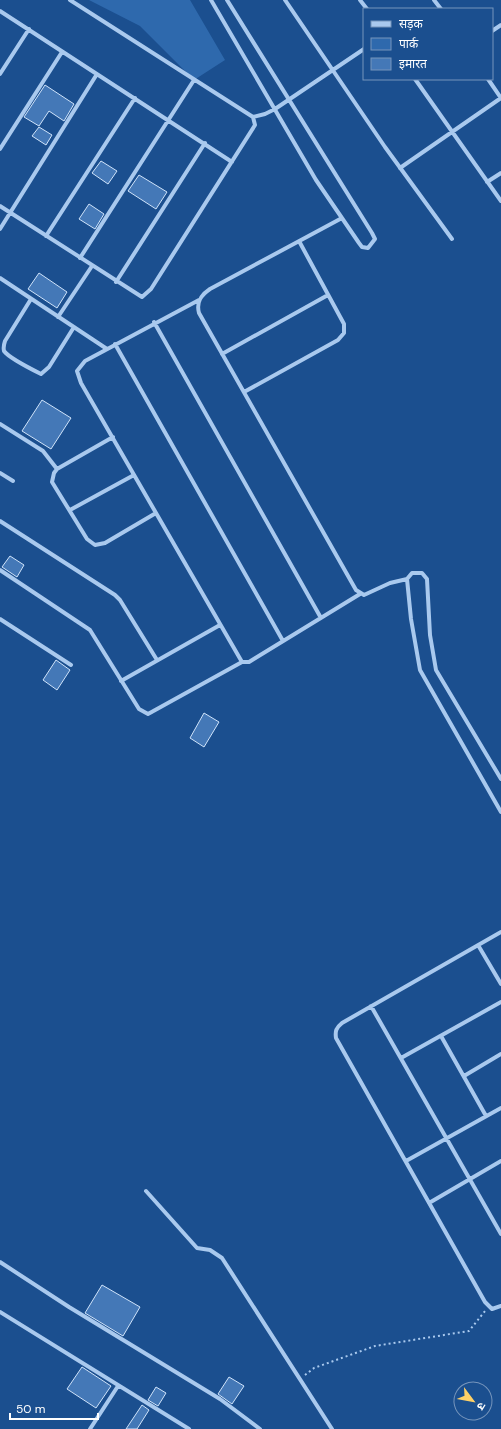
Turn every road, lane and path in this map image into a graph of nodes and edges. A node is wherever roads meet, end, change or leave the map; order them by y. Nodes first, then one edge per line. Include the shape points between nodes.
1 (70, 0) edge
2 (211, 0) edge
3 (227, 0) edge
4 (285, 0) edge
5 (360, 0) edge
6 (366, 8) edge
7 (0, 10) edge
8 (501, 24) edge
9 (29, 29) junction
10 (493, 30) edge
11 (363, 50) edge
12 (62, 52) junction
13 (333, 70) junction
14 (0, 74) edge
15 (97, 74) junction
16 (194, 80) junction
17 (416, 80) edge
18 (489, 80) edge
19 (135, 98) junction
20 (501, 98) edge
21 (289, 100) junction
22 (275, 109) junction
23 (253, 117) junction
24 (168, 120) junction
25 (452, 132) junction
26 (204, 143) junction
27 (0, 149) edge
28 (232, 162) junction
29 (400, 168) junction
30 (501, 173) edge
31 (487, 182) junction
32 (501, 201) edge
33 (0, 206) edge
34 (10, 213) junction
35 (342, 218) junction
36 (0, 229) edge
37 (46, 236) junction
38 (452, 239) dead end
39 (299, 241) junction
40 (80, 258) junction
41 (92, 266) junction
42 (0, 278) edge
43 (116, 282) junction
44 (328, 295) junction
45 (31, 299) junction
46 (199, 300) junction
47 (58, 317) junction
48 (154, 322) junction
49 (74, 327) junction
50 (115, 344) junction
51 (107, 349) junction
52 (222, 354) junction
53 (244, 392) junction
54 (0, 424) edge
55 (113, 437) junction
56 (57, 469) junction
57 (0, 473) edge
58 (134, 474) junction
59 (13, 481) dead end
60 (70, 510) junction
61 (156, 514) junction
62 (0, 521) edge
63 (0, 570) edge
64 (407, 579) junction
65 (360, 594) junction
66 (321, 618) junction
67 (0, 620) edge
68 (220, 625) junction
69 (283, 641) junction
70 (157, 660) junction
71 (242, 662) junction
72 (71, 665) dead end
73 (121, 681) junction
74 (501, 779) edge
75 (501, 812) edge
76 (501, 932) edge
77 (478, 945) junction
78 (501, 984) edge
79 (501, 1002) edge
80 (371, 1006) junction
81 (441, 1036) junction
82 (501, 1054) edge
83 (401, 1058) junction
84 (464, 1076) junction
85 (501, 1108) edge
86 (486, 1116) junction
87 (446, 1139) junction
88 (406, 1161) junction
89 (501, 1161) edge
90 (469, 1179) junction
91 (146, 1191) dead end
92 (429, 1203) junction
93 (501, 1234) edge
94 (0, 1262) edge
95 (501, 1306) edge
96 (489, 1307) junction
97 (0, 1312) edge
98 (299, 1379) junction
99 (118, 1386) junction
100 (90, 1429) edge
101 (189, 1429) edge
102 (260, 1429) edge
103 (332, 1429) edge

1 - 16 street
2 - 22 street
3 - 21 street
4 - 13 street
5 - 6 street
7 - 9 street
8 - 10 street
9 - 12 street
9 - 14 street
11 - 13 street
12 - 15 street
12 - 27 street
13 - 21 street
13 - 29 street
15 - 19 street
15 - 34 street
16 - 23 street
16 - 24 street
17 - 25 street
18 - 20 street
19 - 24 street
19 - 37 street
20 - 25 street
21 - 22 street
21 - 35 street via 372,233 375,239 372,244 368,248 362,247
22 - 23 street
22 - 35 street via 316,180
23 - 28 street via 255,125
24 - 26 street
24 - 40 street
25 - 29 street
25 - 31 street
26 - 28 street
26 - 43 street
28 - 43 street via 146,295 142,298
29 - 38 street
30 - 31 street
31 - 32 street
33 - 34 street
34 - 36 street
34 - 37 street
35 - 39 street
37 - 40 street
39 - 44 street
39 - 46 street via 210,289
40 - 41 street
41 - 43 street
41 - 47 street
42 - 45 street
44 - 52 street
44 - 53 street via 344,324 342,337
45 - 47 street
45 - 49 street via 4,341 5,351 10,355 41,374 49,367
46 - 48 street
46 - 52 street via 198,313
47 - 49 street
48 - 50 street
48 - 66 street
49 - 51 street
50 - 51 street
50 - 69 street
51 - 55 street via 85,361 77,371 80,383
52 - 53 street
53 - 65 street
54 - 56 street via 43,451
55 - 56 street
55 - 58 street
56 - 60 street via 52,482
57 - 59 street
58 - 60 street
58 - 61 street
60 - 61 street via 87,539 95,545 105,543
61 - 68 street
62 - 70 street via 115,595
63 - 73 street via 90,630
64 - 65 street via 390,583 364,595
64 - 74 street via 408,574 412,573 422,573 425,576 428,583 430,635 436,670
64 - 75 street via 420,670
65 - 66 street
66 - 69 street
67 - 72 street
68 - 70 street
68 - 71 street
69 - 71 street via 249,662
70 - 73 street
71 - 73 street via 148,714 139,709
76 - 77 street
77 - 78 street
77 - 80 street
79 - 81 street
80 - 83 street
80 - 88 street via 337,1027 336,1038
81 - 83 street
81 - 84 street
82 - 84 street
83 - 87 street
84 - 86 street
85 - 86 street
86 - 87 street
87 - 88 street
87 - 90 street
88 - 92 street
89 - 90 street
90 - 92 street
90 - 93 street
91 - 98 street via 197,1248 210,1250 222,1258
92 - 96 street
94 - 102 street via 220,1399
95 - 96 street via 492,1309
96 - 98 path via 469,1331 375,1346 314,1368
97 - 99 street
98 - 103 street
99 - 100 street
99 - 101 street

